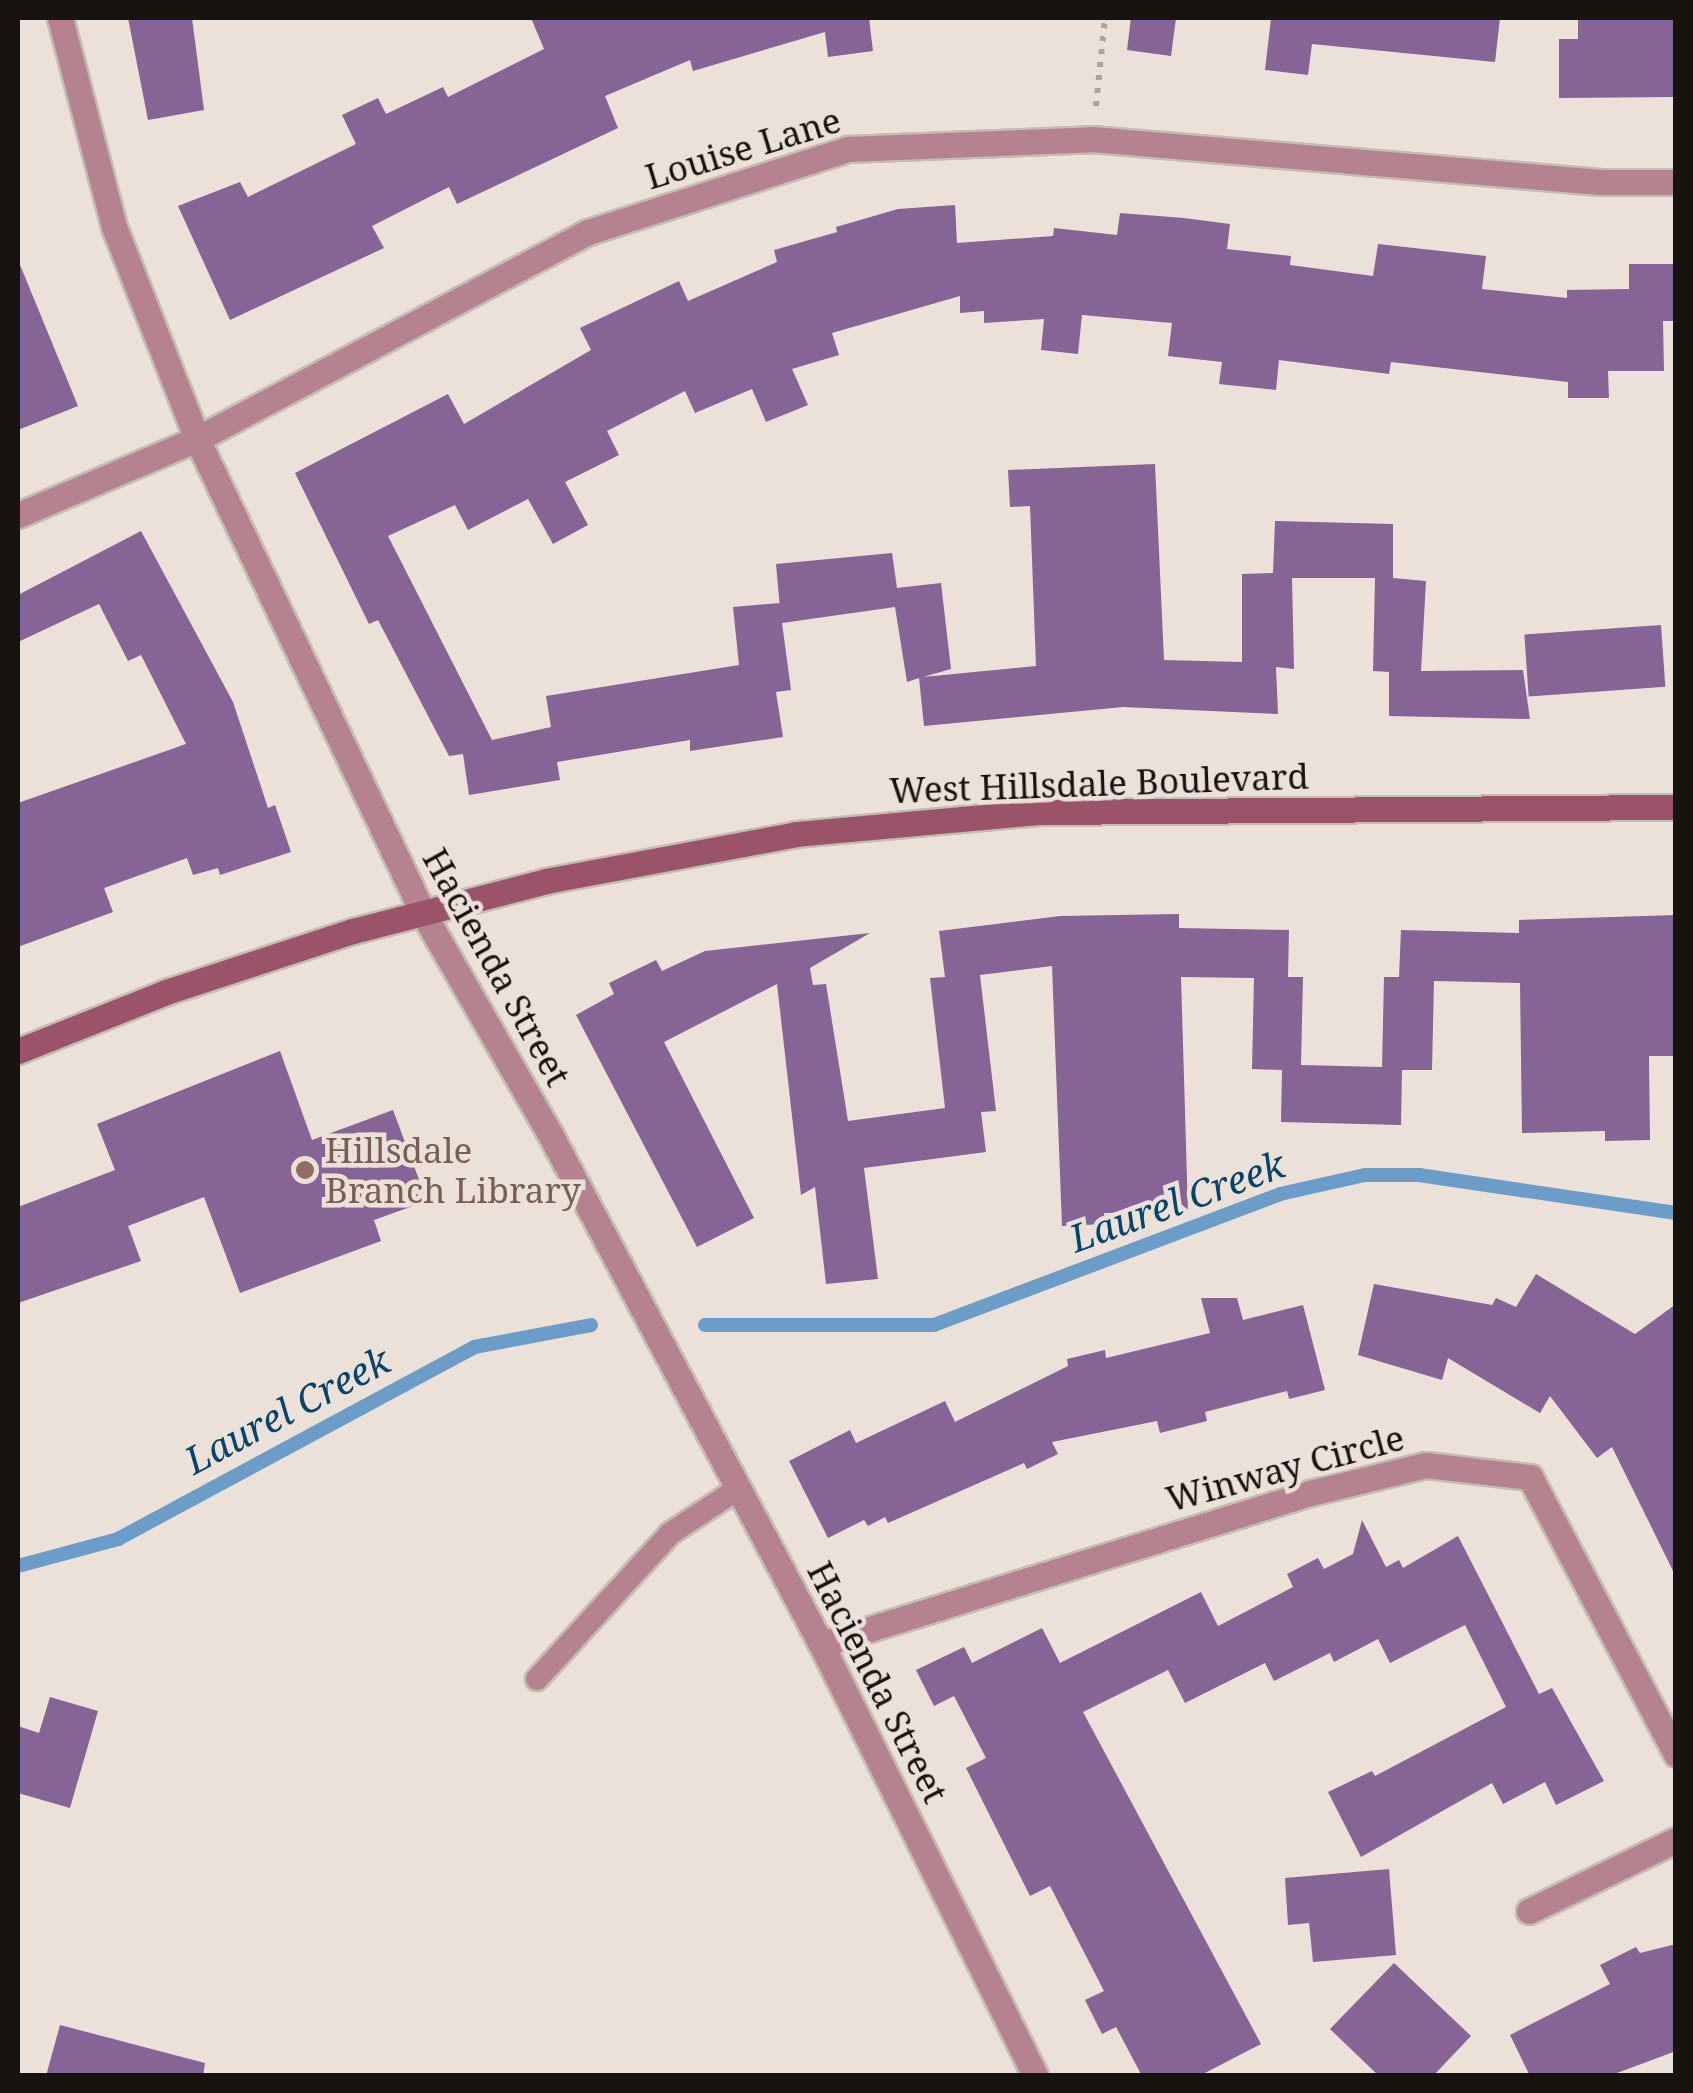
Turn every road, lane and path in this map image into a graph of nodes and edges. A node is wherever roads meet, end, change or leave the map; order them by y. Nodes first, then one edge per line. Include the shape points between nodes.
1 (60, 18) edge
2 (1105, 18) edge
3 (1092, 139) junction
4 (1676, 182) edge
5 (197, 439) junction
6 (18, 515) edge
7 (1676, 807) edge
8 (423, 914) junction
9 (18, 1051) edge
10 (738, 1488) junction
11 (821, 1644) junction
12 (537, 1680) dead end
13 (1676, 1754) edge
14 (1676, 1840) edge
15 (1529, 1911) dead end
16 (1035, 2076) edge

1 - 5 street, Hacienda Street via 114,227
2 - 3 path
3 - 4 street, Louise Lane via 1600,182
3 - 5 street, Louise Lane via 848,149 588,232
5 - 6 street, Louise Lane
5 - 8 street, Hacienda Street
7 - 8 main road, West Hillsdale Boulevard via 1086,811 930,819 796,834 622,866
8 - 9 main road, West Hillsdale Boulevard via 248,963
8 - 10 street, Hacienda Street via 550,1134
10 - 11 street, Hacienda Street
10 - 12 lane via 671,1533
11 - 13 street, Winway Circle via 1310,1493 1426,1465 1530,1477
11 - 16 street, Hacienda Street
14 - 15 street

